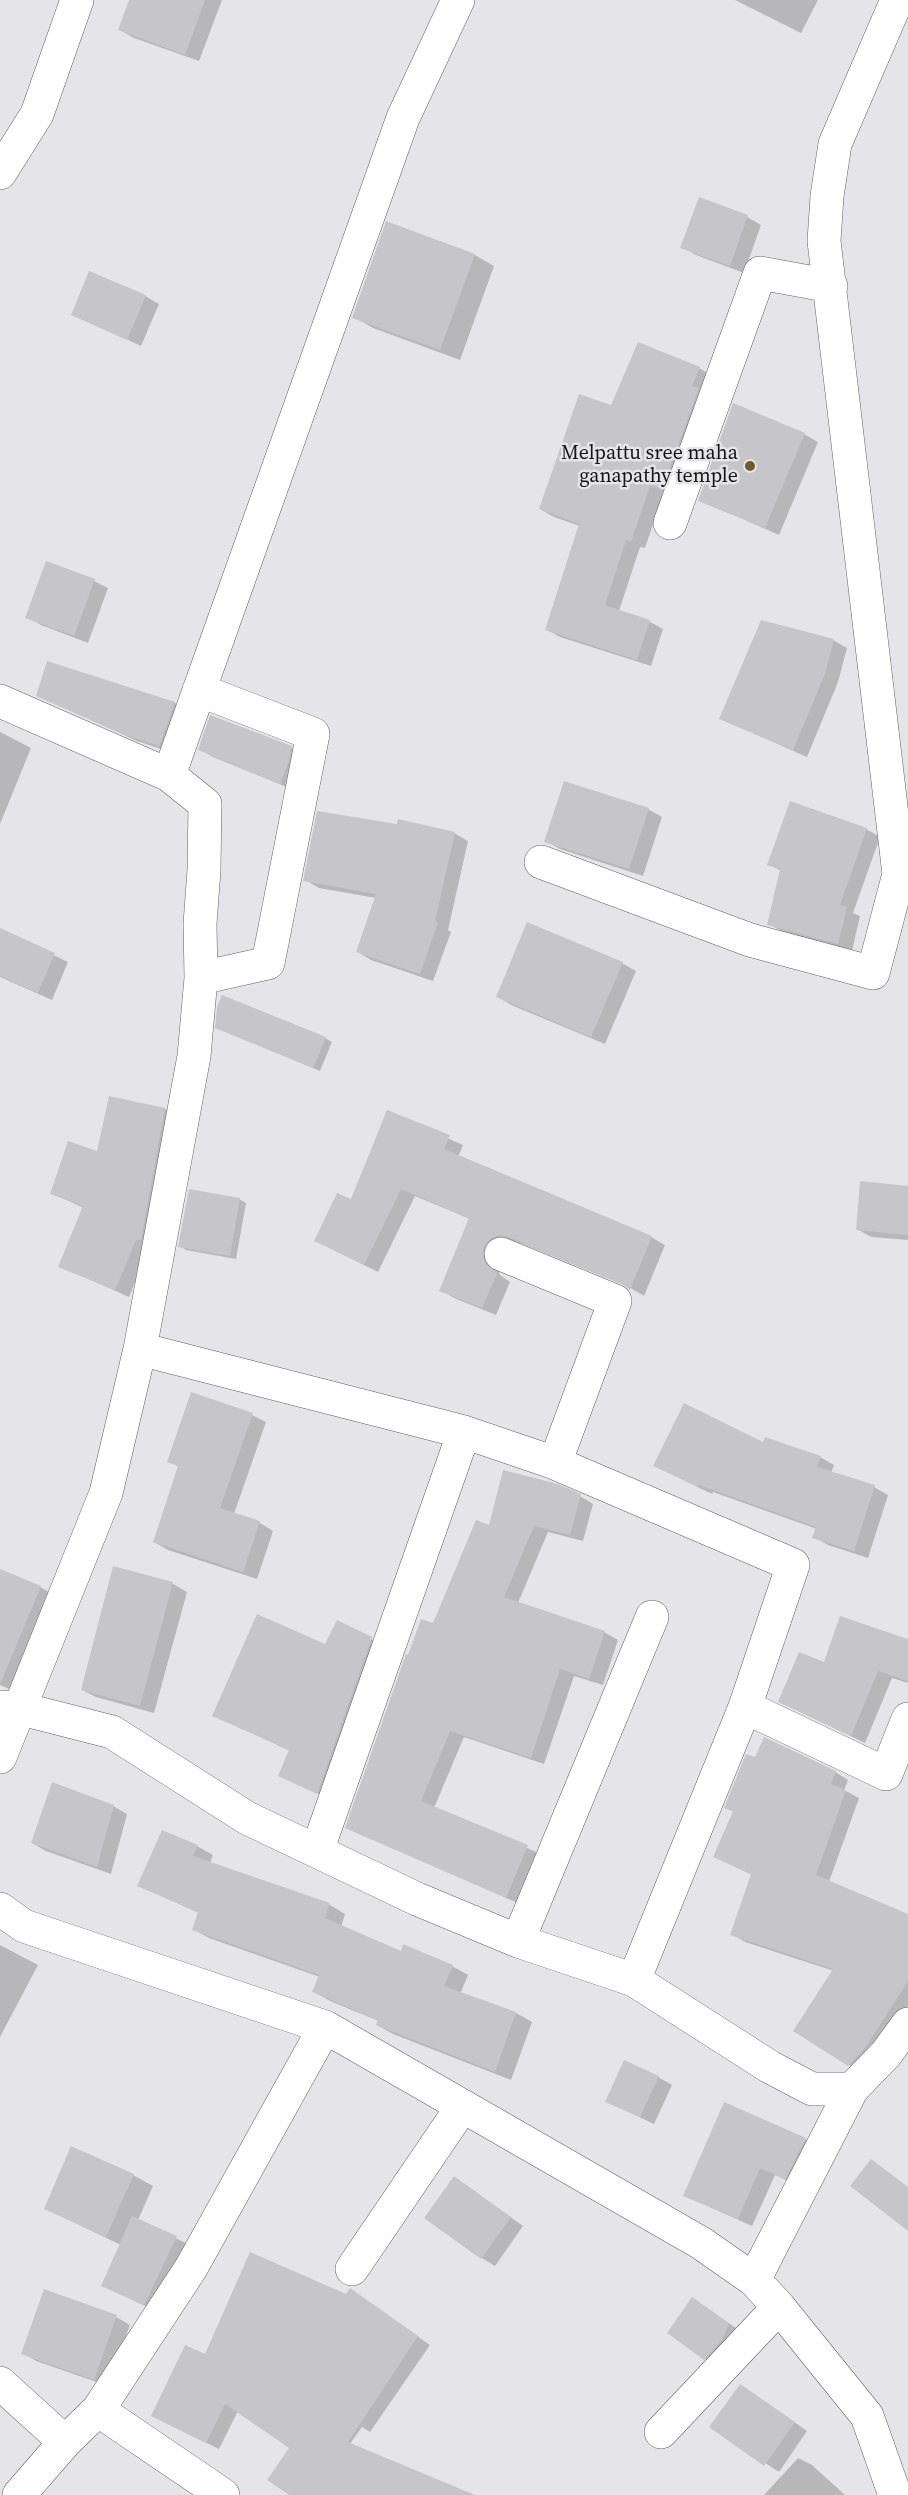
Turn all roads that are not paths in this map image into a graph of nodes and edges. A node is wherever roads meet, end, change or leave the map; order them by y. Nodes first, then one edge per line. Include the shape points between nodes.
1 (77, 0) edge
2 (458, 0) edge
3 (897, 0) edge
4 (0, 173) edge
5 (831, 286) junction
6 (670, 523) dead end
7 (199, 690) junction
8 (0, 701) edge
9 (169, 775) junction
10 (541, 862) dead end
11 (903, 876) edge
12 (201, 978) junction
13 (501, 1254) dead end
14 (140, 1349) junction
15 (464, 1432) junction
16 (555, 1463) junction
17 (652, 1617) dead end
18 (9, 1707) edge
19 (745, 1707) junction
20 (908, 1719) edge
21 (0, 1756) edge
22 (316, 1851) junction
23 (0, 1909) edge
24 (518, 1941) junction
25 (634, 1980) junction
26 (908, 2024) edge
27 (325, 2027) junction
28 (852, 2089) junction
29 (462, 2107) junction
30 (352, 2269) dead end
31 (754, 2280) junction
32 (779, 2307) junction
33 (0, 2383) edge
34 (98, 2410) junction
35 (661, 2433) dead end
36 (65, 2442) junction
37 (19, 2495) edge
38 (223, 2495) edge
39 (895, 2495) edge

1 - 4 street via 37,114
2 - 7 street via 403,118
3 - 5 street via 835,144 824,241
5 - 6 street via 760,273
5 - 11 street
7 - 9 street
7 - 12 street via 313,734 268,963
8 - 9 street
9 - 12 street via 205,804
10 - 11 street via 750,940 873,973
12 - 14 street via 194,1056
13 - 16 street via 615,1301
14 - 15 street
14 - 18 street via 106,1492
15 - 16 street
15 - 22 street
16 - 19 street via 793,1566
17 - 24 street
18 - 21 street
18 - 22 street via 112,1732 247,1818
19 - 20 street via 886,1774
19 - 25 street
22 - 24 street
23 - 27 street via 24,1926
24 - 25 street
25 - 28 street via 770,2067 812,2089
26 - 28 street
27 - 29 street
27 - 34 street via 191,2268
28 - 31 street
29 - 30 street
29 - 31 street via 701,2243
31 - 32 street
32 - 35 street
32 - 39 street via 867,2416
33 - 36 street
34 - 36 street
34 - 38 street
36 - 37 street

